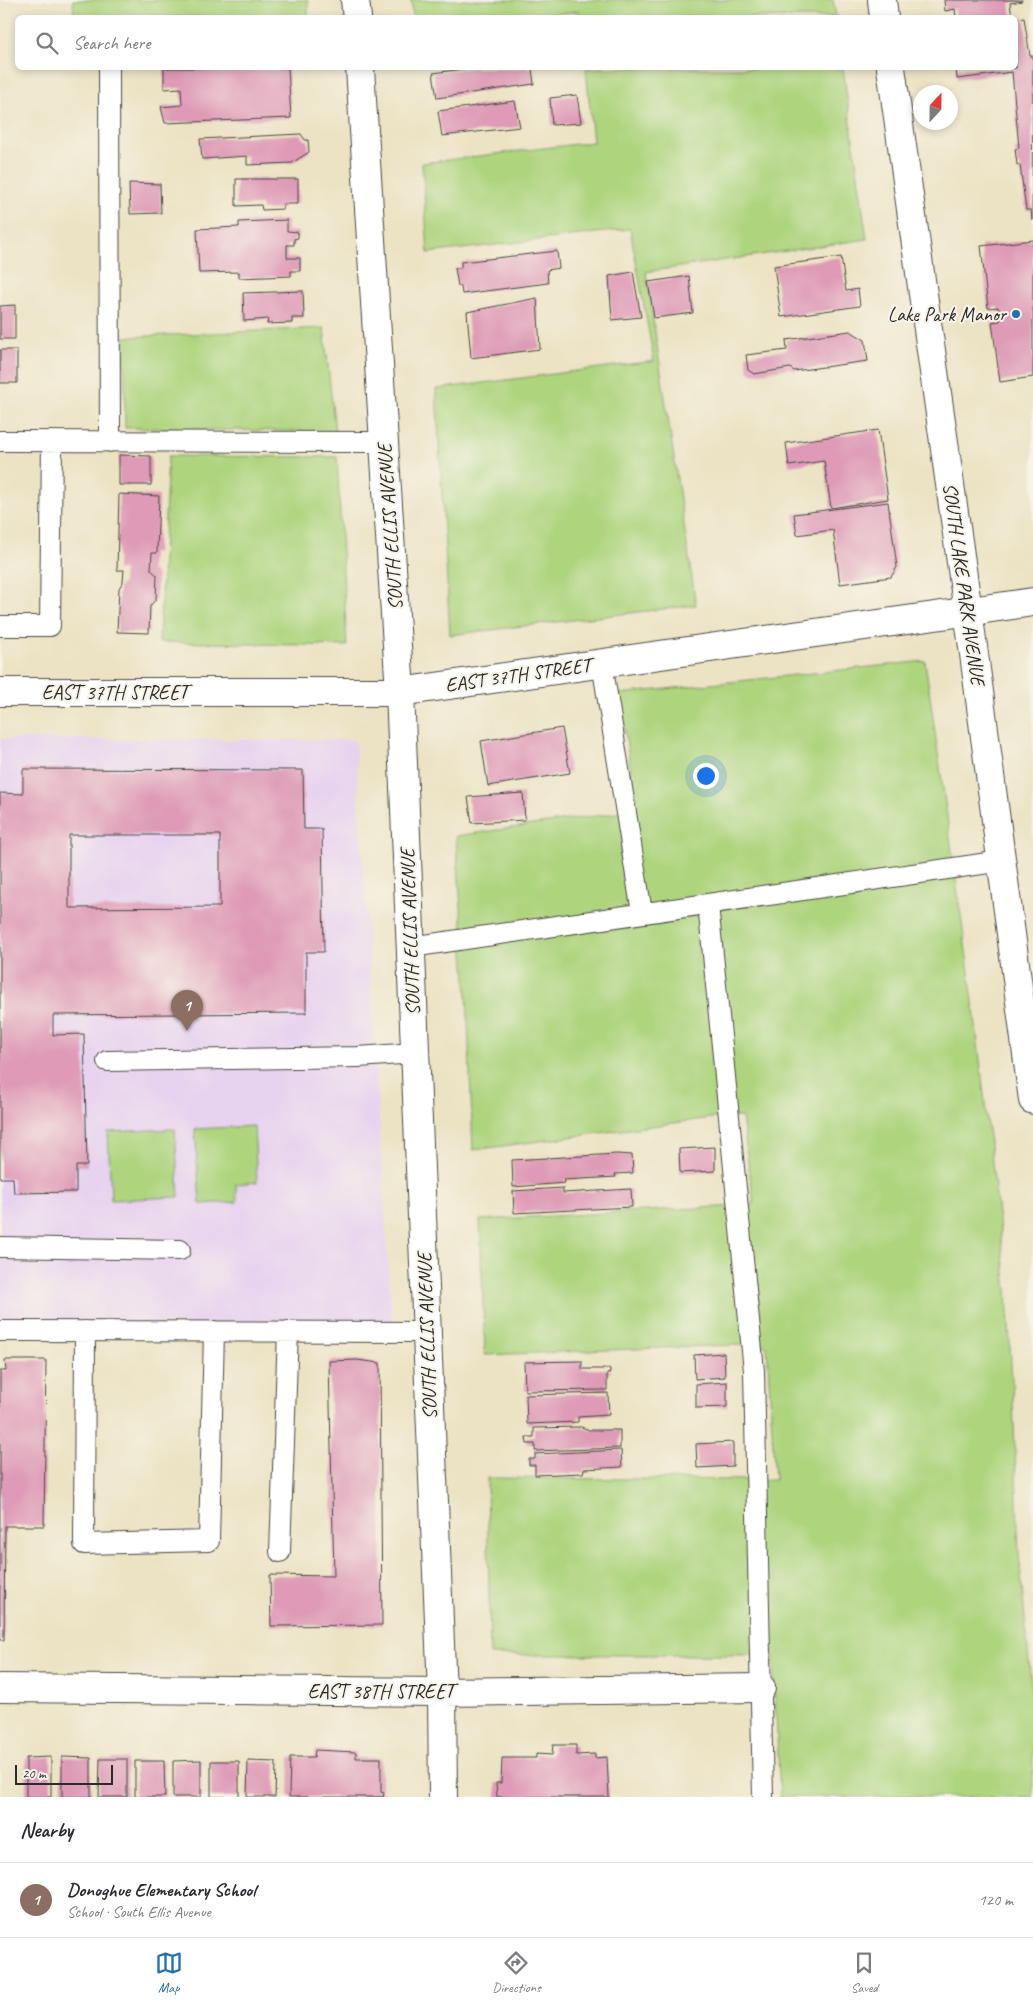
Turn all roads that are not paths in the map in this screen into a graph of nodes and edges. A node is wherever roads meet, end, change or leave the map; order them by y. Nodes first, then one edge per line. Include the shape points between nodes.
1 (356, 0) edge
2 (882, 0) edge
3 (357, 15) edge
4 (884, 15) edge
5 (109, 70) edge
6 (360, 70) edge
7 (891, 70) edge
8 (0, 441) edge
9 (52, 441) junction
10 (110, 442) junction
11 (385, 442) junction
12 (1033, 602) edge
13 (968, 610) junction
14 (0, 626) edge
15 (602, 663) junction
16 (0, 692) edge
17 (400, 692) junction
18 (1002, 861) junction
19 (708, 904) junction
20 (642, 913) junction
21 (411, 946) junction
22 (415, 1053) junction
23 (108, 1061) dead end
24 (1033, 1100) edge
25 (0, 1247) edge
26 (180, 1250) dead end
27 (0, 1331) edge
28 (85, 1331) junction
29 (214, 1331) junction
30 (288, 1331) junction
31 (427, 1332) junction
32 (280, 1552) dead end
33 (0, 1688) edge
34 (761, 1688) junction
35 (442, 1692) junction
36 (443, 1797) edge
37 (764, 1797) edge

1 - 3 street
2 - 4 street
5 - 10 lane
6 - 11 street, SOUTH ELLIS AVENUE
7 - 13 street, SOUTH LAKE PARK AVENUE
8 - 9 lane
9 - 10 lane
9 - 14 lane via 50,626
10 - 11 lane
11 - 17 street, SOUTH ELLIS AVENUE
12 - 13 street, EAST 37TH STREET
13 - 15 street, EAST 37TH STREET
13 - 18 street, SOUTH LAKE PARK AVENUE
15 - 17 street, EAST 37TH STREET
15 - 20 lane
16 - 17 street, EAST 37TH STREET
17 - 21 street, SOUTH ELLIS AVENUE
18 - 19 lane
18 - 24 street, SOUTH LAKE PARK AVENUE
19 - 20 lane
19 - 34 lane via 754,1370
20 - 21 lane
21 - 22 street, SOUTH ELLIS AVENUE
22 - 23 lane
22 - 31 street, SOUTH ELLIS AVENUE
25 - 26 lane
27 - 28 lane
28 - 29 lane
28 - 29 lane via 84,1544 209,1541
29 - 30 lane
30 - 31 lane
30 - 32 lane
31 - 35 street, SOUTH ELLIS AVENUE
33 - 35 street, EAST 38TH STREET
34 - 35 street, EAST 38TH STREET
34 - 37 lane
35 - 36 street, SOUTH ELLIS AVENUE

